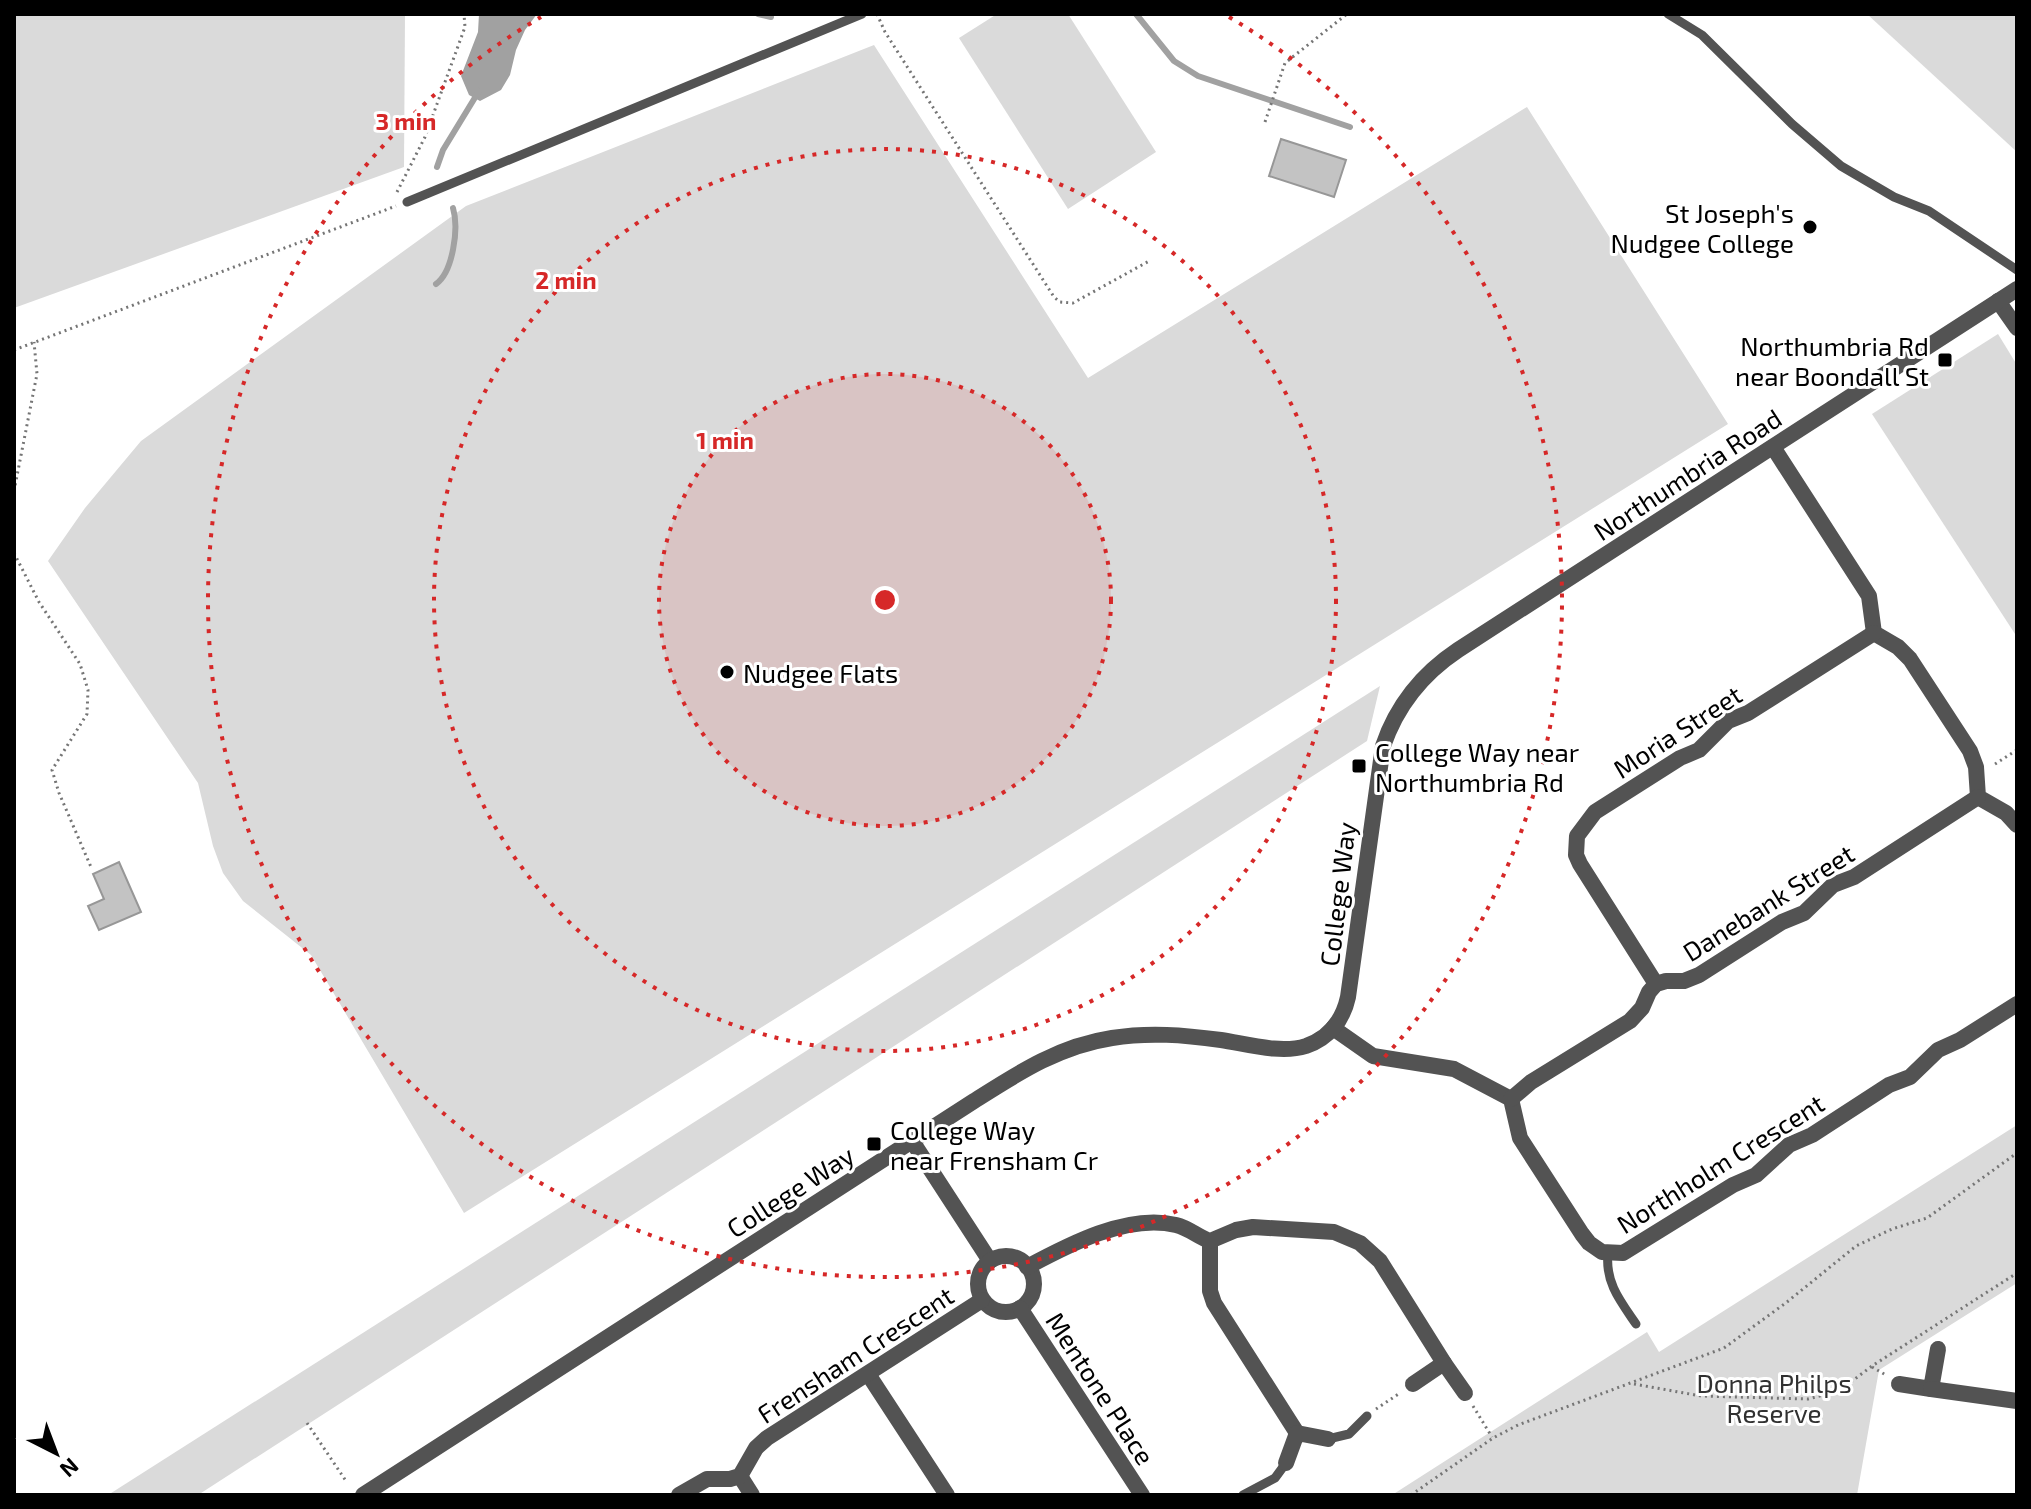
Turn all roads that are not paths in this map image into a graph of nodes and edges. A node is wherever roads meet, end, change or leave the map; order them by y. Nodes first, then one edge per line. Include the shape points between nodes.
1 (862, 14) edge
2 (1668, 14) edge
3 (407, 202) road end
4 (2017, 270) edge
5 (2017, 289) edge
6 (1998, 301) junction
7 (2017, 328) edge
8 (1773, 447) junction
9 (1874, 633) junction
10 (1396, 714) joint
11 (1978, 797) junction
12 (2017, 825) edge
13 (1656, 984) junction
14 (2017, 1004) edge
15 (1333, 1028) junction
16 (1511, 1099) junction
17 (912, 1141) junction
18 (1210, 1241) junction
19 (1608, 1254) junction
20 (990, 1261) junction
21 (1027, 1267) junction
22 (982, 1300) junction
23 (1020, 1308) junction
24 (1636, 1324) dead end
25 (1938, 1349) dead end
26 (1444, 1363) junction
27 (868, 1374) junction
28 (1413, 1384) road end
29 (1899, 1384) dead end
30 (1931, 1389) junction
31 (1465, 1393) road end
32 (2017, 1401) edge
33 (1367, 1416) road end
34 (1297, 1433) junction
35 (1328, 1439) joint
36 (1286, 1463) joint
37 (740, 1476) junction
38 (363, 1495) edge
39 (679, 1495) edge
40 (752, 1495) edge
41 (947, 1495) edge
42 (1142, 1495) edge
43 (1243, 1495) edge

1 - 3 lane
2 - 4 lane via 1702,35 1841,166 1947,222
5 - 6 street, Northumbria Road
6 - 7 street
6 - 8 street, Northumbria Road
8 - 9 street via 1869,596
8 - 10 street, Northumbria Road via 1440,662
9 - 11 street via 1910,659 1970,751
9 - 13 street, Moria Street via 1728,721 1699,750 1595,812 1582,827 1576,845 1580,864
10 - 15 street, College Way via 1379,762 1348,997
11 - 12 street
11 - 13 street, Danebank Street via 1854,877 1833,885 1804,913 1699,975
13 - 16 street via 1630,1021
14 - 19 street, Northholm Crescent via 1938,1050 1910,1077 1789,1145 1756,1175 1639,1245
15 - 16 street via 1373,1056 1454,1069
15 - 17 street, College Way via 1306,1046 1286,1049 1161,1034 1089,1042 1021,1071
16 - 19 street, Northholm Crescent via 1520,1138 1582,1234
17 - 20 street
17 - 38 street, College Way
18 - 21 street via 1176,1224 1131,1225 1093,1234
18 - 26 street via 1253,1227 1334,1232 1360,1243 1380,1261
18 - 34 street via 1214,1303
19 - 24 lane via 1611,1285
20 - 21 street via 1006,1256
20 - 22 street via 979,1275
21 - 23 street via 1034,1284
22 - 23 street via 1004,1312
22 - 27 street, Frensham Crescent
23 - 42 street, Mentone Place
25 - 30 street
26 - 28 street
26 - 31 street
27 - 37 street, Frensham Crescent via 761,1442
27 - 41 street
29 - 30 street
30 - 32 street
33 - 35 lane via 1349,1434
34 - 35 street
34 - 36 street
36 - 43 lane via 1275,1478
37 - 39 street via 707,1479
37 - 40 street

